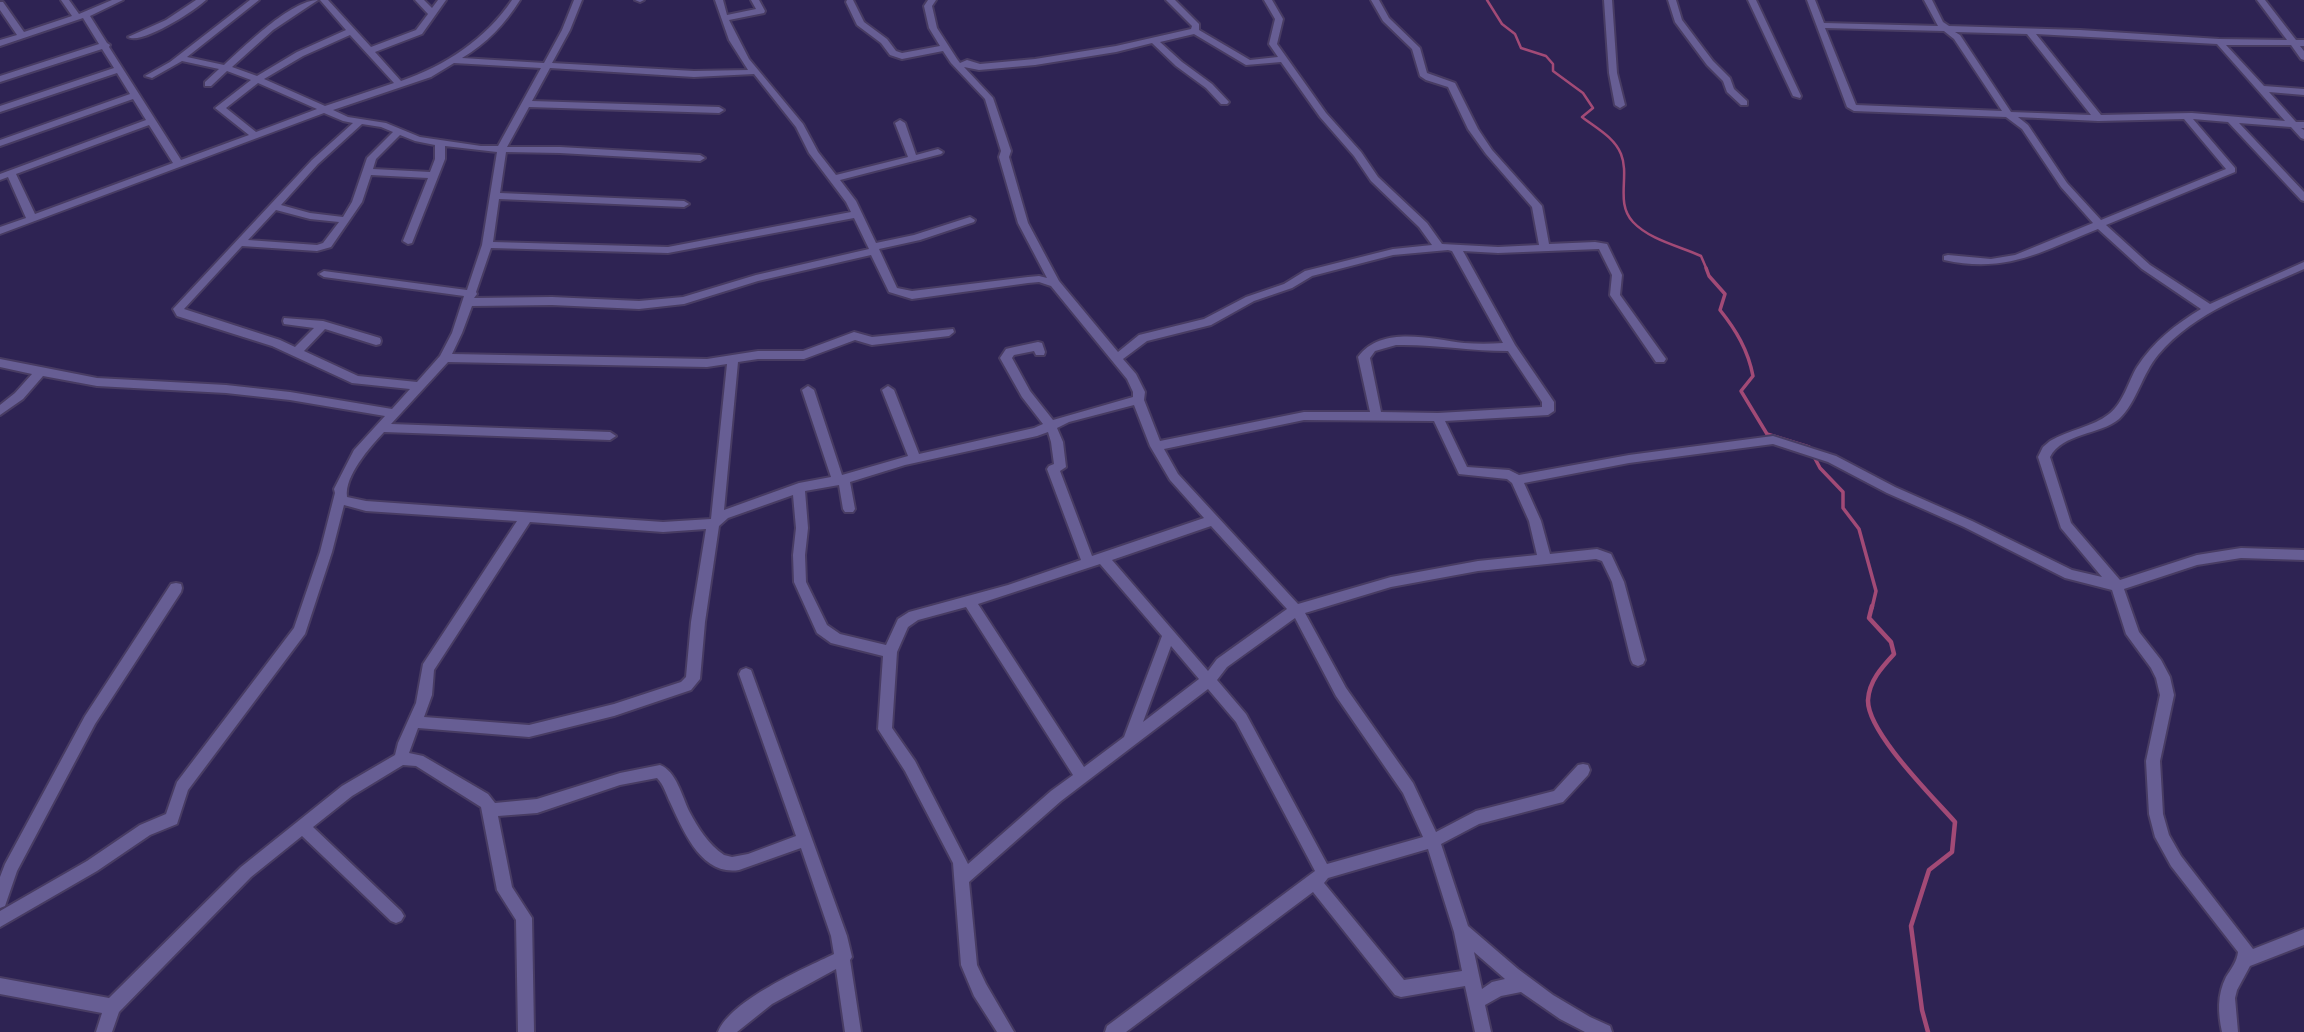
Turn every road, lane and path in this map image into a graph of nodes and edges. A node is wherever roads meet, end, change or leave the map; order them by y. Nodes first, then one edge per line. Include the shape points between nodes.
1 (10, 0) edge
2 (65, 0) edge
3 (119, 0) edge
4 (202, 0) edge
5 (255, 0) edge
6 (314, 0) edge
7 (324, 0) edge
8 (419, 0) edge
9 (442, 0) edge
10 (516, 0) edge
11 (578, 0) edge
12 (719, 0) edge
13 (755, 0) edge
14 (932, 0) edge
15 (1170, 0) edge
16 (1268, 0) edge
17 (1375, 0) edge
18 (1608, 0) edge
19 (1672, 0) edge
20 (1752, 0) edge
21 (1811, 0) edge
22 (1928, 0) edge
23 (2261, 0) edge
24 (850, 2) dead end
25 (0, 4) edge
26 (432, 13) junction
27 (81, 16) junction
28 (724, 18) junction
29 (1821, 25) junction
30 (1946, 29) junction
31 (352, 31) junction
32 (1195, 31) junction
33 (2030, 32) junction
34 (22, 36) junction
35 (132, 37) dead end
36 (1154, 41) junction
37 (2292, 41) junction
38 (2219, 42) junction
39 (0, 43) edge
40 (2304, 43) edge
41 (106, 45) junction
42 (946, 48) junction
43 (371, 50) junction
44 (2304, 57) edge
45 (181, 58) junction
46 (1282, 59) junction
47 (453, 60) junction
48 (959, 66) junction
49 (227, 67) junction
50 (546, 67) junction
51 (119, 69) junction
52 (753, 72) junction
53 (149, 76) dead end
54 (0, 79) edge
55 (258, 79) junction
56 (208, 84) dead end
57 (399, 84) junction
58 (2262, 89) junction
59 (2304, 92) edge
60 (135, 95) junction
61 (1797, 96) dead end
62 (1224, 102) dead end
63 (1744, 103) dead end
64 (526, 104) junction
65 (1620, 105) dead end
66 (0, 109) edge
67 (323, 110) junction
68 (719, 110) dead end
69 (2008, 115) junction
70 (2186, 116) junction
71 (2098, 118) junction
72 (2231, 119) junction
73 (152, 121) junction
74 (360, 121) junction
75 (900, 124) dead end
76 (2293, 124) junction
77 (2304, 125) edge
78 (398, 132) junction
79 (256, 136) junction
80 (2304, 136) edge
81 (0, 143) edge
82 (440, 143) junction
83 (502, 148) junction
84 (938, 152) dead end
85 (700, 158) dead end
86 (913, 158) junction
87 (179, 165) junction
88 (368, 172) junction
89 (11, 173) junction
90 (432, 175) junction
91 (0, 177) edge
92 (834, 179) junction
93 (494, 196) junction
94 (2304, 198) edge
95 (684, 204) dead end
96 (275, 206) junction
97 (857, 214) junction
98 (32, 219) junction
99 (345, 220) junction
100 (970, 220) dead end
101 (2100, 225) junction
102 (0, 231) edge
103 (408, 241) dead end
104 (242, 243) junction
105 (486, 245) junction
106 (1544, 247) junction
107 (1456, 248) junction
108 (874, 249) junction
109 (1440, 249) junction
110 (1948, 258) dead end
111 (2304, 265) edge
112 (324, 274) dead end
113 (1053, 277) junction
114 (471, 298) junction
115 (2209, 309) junction
116 (288, 321) dead end
117 (323, 325) junction
118 (949, 332) dead end
119 (376, 341) dead end
120 (1511, 347) junction
121 (296, 352) junction
122 (1040, 352) dead end
123 (444, 358) junction
124 (1116, 359) junction
125 (1660, 359) dead end
126 (733, 360) junction
127 (0, 363) edge
128 (40, 372) junction
129 (420, 386) junction
130 (808, 390) dead end
131 (888, 390) dead end
132 (1138, 400) junction
133 (0, 411) edge
134 (394, 413) junction
135 (1376, 416) junction
136 (1438, 417) junction
137 (1051, 426) junction
138 (379, 428) junction
139 (610, 436) dead end
140 (1156, 446) junction
141 (915, 459) junction
142 (841, 480) junction
143 (1517, 480) junction
144 (799, 488) junction
145 (340, 495) junction
146 (849, 509) dead end
147 (526, 518) junction
148 (1213, 520) junction
149 (715, 523) junction
150 (2304, 555) edge
151 (1102, 557) junction
152 (1545, 560) junction
153 (1088, 562) junction
154 (2117, 586) junction
155 (176, 588) dead end
156 (969, 601) junction
157 (1296, 610) junction
158 (1169, 634) junction
159 (890, 652) junction
160 (1638, 660) dead end
161 (747, 674) dead end
162 (1209, 680) junction
163 (416, 722) junction
164 (1130, 738) junction
165 (401, 759) junction
166 (1583, 770) dead end
167 (1082, 776) junction
168 (490, 810) junction
169 (302, 827) junction
170 (804, 840) junction
171 (1433, 841) junction
172 (1318, 877) junction
173 (962, 879) junction
174 (0, 901) edge
175 (396, 916) dead end
176 (0, 919) edge
177 (1462, 932) junction
178 (2304, 937) edge
179 (844, 957) junction
180 (2246, 960) junction
181 (1473, 977) junction
182 (1523, 984) junction
183 (0, 986) edge
184 (1478, 1001) junction
185 (112, 1007) junction
186 (104, 1032) edge
187 (526, 1032) edge
188 (726, 1032) edge
189 (853, 1032) edge
190 (1006, 1032) edge
191 (1113, 1032) edge
192 (1483, 1032) edge
193 (1604, 1032) edge
194 (2230, 1032) edge

1 - 25 street
2 - 27 street
3 - 27 street
4 - 35 street via 169,22
5 - 45 street
6 - 49 street via 270,28
7 - 31 street
8 - 26 street
9 - 26 street
10 - 47 street via 489,34
11 - 50 street
12 - 28 street
13 - 28 street via 761,11
14 - 42 street via 930,20
15 - 32 street via 1190,18
16 - 46 street via 1279,19 1273,44
17 - 106 street via 1386,19 1416,48 1423,74 1452,85 1489,152 1537,205
18 - 65 street
19 - 63 street via 1678,20
20 - 61 street
21 - 29 street
22 - 30 street
23 - 37 street
24 - 42 street via 860,23 893,53 902,56
25 - 34 street
26 - 43 street via 419,32
27 - 34 street
27 - 41 street
28 - 52 street
29 - 30 street
29 - 69 street via 1854,108
30 - 33 street
30 - 69 street via 1957,37
31 - 43 street
31 - 55 street via 307,49
32 - 36 street
32 - 46 street via 1249,63
33 - 38 street
33 - 71 street
34 - 39 street
36 - 48 street via 1035,62
36 - 62 street
37 - 38 street
37 - 40 street
37 - 44 street
38 - 58 street
41 - 51 street
41 - 54 street
42 - 48 street
43 - 57 street
45 - 49 street
45 - 53 street
46 - 109 street via 1374,179 1418,220
47 - 50 street
47 - 57 street via 428,75
48 - 113 street via 989,98 1023,223
49 - 55 street
49 - 56 street
50 - 52 street
50 - 64 street
51 - 60 street
51 - 66 street
52 - 92 street via 800,125
55 - 67 street
55 - 79 street via 220,108
57 - 67 street
58 - 59 street
58 - 76 street
60 - 73 street
60 - 81 street
64 - 68 street
64 - 83 street
67 - 74 street
67 - 79 street
69 - 71 street
69 - 101 street via 2025,127 2064,185
70 - 71 street
70 - 72 street
70 - 101 street via 2232,170
72 - 76 street
72 - 94 street
73 - 87 street
73 - 89 street
74 - 78 street
74 - 96 street
75 - 86 street
76 - 77 street
76 - 80 street
78 - 82 street
78 - 88 street via 376,151
79 - 87 street
82 - 83 street
82 - 90 street via 440,159
83 - 85 street
83 - 93 street
84 - 86 street
86 - 92 street
87 - 98 street
88 - 90 street
88 - 99 street
89 - 91 street
89 - 98 street
90 - 103 street
92 - 97 street
93 - 95 street
93 - 105 street
96 - 99 street
96 - 104 street
97 - 105 street via 668,250
97 - 108 street
98 - 102 street
99 - 104 street via 322,247
100 - 108 street
101 - 110 street via 2008,260
101 - 115 street via 2146,267
104 - 121 street via 178,309
105 - 114 street
106 - 107 street
106 - 125 street via 1603,246 1617,275 1615,295
107 - 109 street
107 - 120 street
108 - 113 street via 889,286 897,293 912,295
108 - 114 street via 684,300 639,305
109 - 124 street via 1393,252 1310,273 1207,322 1143,338
111 - 115 street
112 - 114 street
113 - 124 street
114 - 123 street
115 - 154 street via 2160,345 2123,408 2108,421 2045,451 2065,525
116 - 117 street
117 - 119 street
117 - 121 street
118 - 126 street via 872,341 854,336 804,355
120 - 135 street via 1469,348 1431,342 1373,346 1364,357
120 - 136 street via 1550,410
121 - 129 street via 356,380
122 - 137 street via 1038,346 1010,352 1006,358
123 - 126 street
123 - 129 street
124 - 132 street via 1132,377
126 - 149 street
127 - 128 street
128 - 133 street
128 - 134 street via 97,382 290,396
129 - 134 street
130 - 142 street
131 - 141 street
132 - 137 street
132 - 140 street
134 - 138 street
135 - 136 street
135 - 140 street via 1304,416
136 - 143 street via 1463,471 1509,475
137 - 141 street
137 - 153 street via 1060,467 1053,468
138 - 139 street
138 - 145 street via 358,453
140 - 148 street via 1183,489
141 - 142 street
142 - 144 street
142 - 146 street
143 - 152 street
143 - 154 street via 1773,440 1820,455 2069,574
144 - 149 street via 736,510
144 - 159 street via 800,582 822,629 836,639
145 - 147 street via 342,500 366,506
145 - 176 street via 300,630 182,787 172,819 145,830
147 - 149 street via 663,527
147 - 163 street via 428,668
148 - 151 street
148 - 157 street
149 - 163 street via 693,679 686,686 529,732
150 - 154 street via 2241,553 2197,560
151 - 153 street
151 - 158 street
152 - 157 street via 1478,566 1391,582
152 - 160 street via 1597,554 1607,558 1618,582
153 - 156 street
154 - 180 street via 2127,622 2156,664 2167,695 2153,761 2162,837 2237,936 2246,950
155 - 174 street via 90,720 10,869
156 - 159 street via 903,623
156 - 167 street
157 - 162 street via 1222,663
157 - 171 street via 1341,692 1408,788
158 - 162 street
158 - 164 street
159 - 173 street via 886,729 952,844
161 - 170 street
162 - 164 street
162 - 172 street via 1241,718
163 - 165 street
164 - 167 street
165 - 168 street via 418,760 483,799
165 - 169 street via 347,790
166 - 171 street via 1558,797 1476,818
167 - 173 street
168 - 170 street via 537,806 660,771 700,845 717,861 732,864
168 - 187 street via 505,890 524,918
169 - 175 street
169 - 185 street via 246,872
170 - 179 street
171 - 172 street
171 - 177 street
172 - 181 street via 1401,989
172 - 191 street
173 - 190 street via 969,965
177 - 181 street
177 - 182 street
178 - 180 street
179 - 188 street via 765,998
179 - 189 street
180 - 194 street via 2229,988 2226,1014
181 - 184 street
182 - 184 street via 1497,988
182 - 193 street
183 - 185 street
184 - 192 street
185 - 186 street

